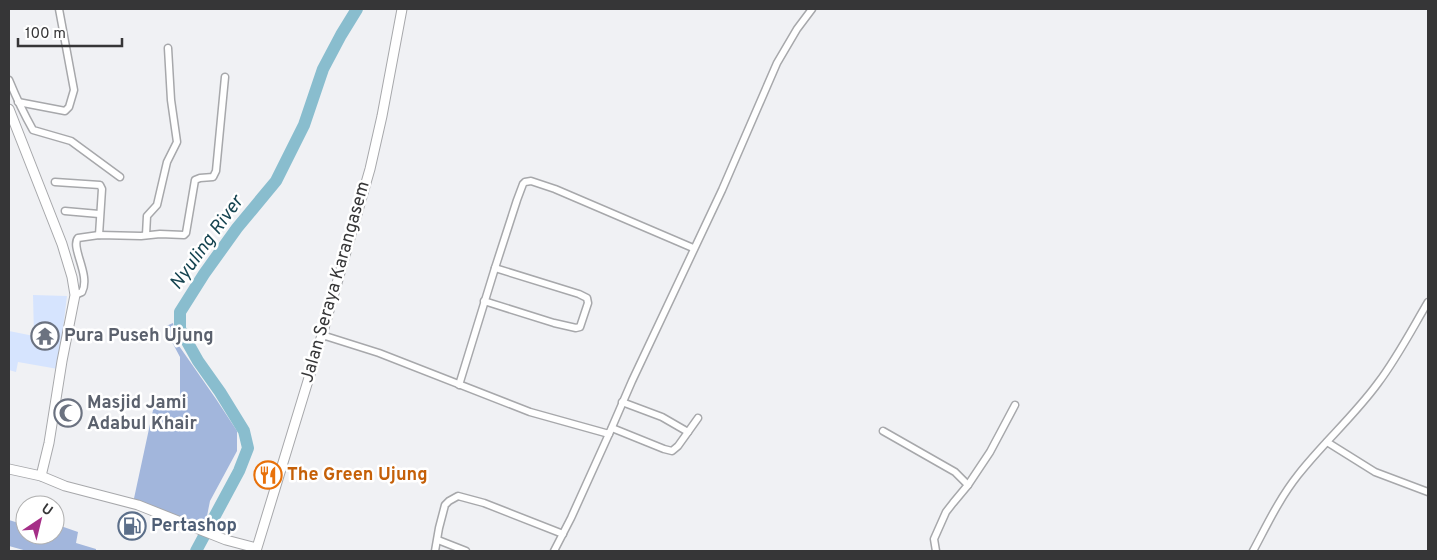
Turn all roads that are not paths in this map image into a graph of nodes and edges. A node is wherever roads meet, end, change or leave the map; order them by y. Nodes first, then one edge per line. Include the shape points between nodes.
1 (59, 9) edge
2 (402, 9) edge
3 (812, 9) edge
4 (168, 48) dead end
5 (225, 77) dead end
6 (9, 80) edge
7 (18, 102) junction
8 (9, 108) edge
9 (120, 176) dead end
10 (55, 182) dead end
11 (65, 211) dead end
12 (99, 214) junction
13 (99, 235) junction
14 (146, 235) junction
15 (693, 248) junction
16 (494, 268) junction
17 (75, 295) junction
18 (484, 301) junction
19 (1428, 302) edge
20 (322, 335) junction
21 (459, 385) junction
22 (622, 402) junction
23 (1015, 405) dead end
24 (698, 418) dead end
25 (611, 431) junction
26 (688, 432) junction
27 (883, 432) dead end
28 (1327, 442) junction
29 (9, 469) edge
30 (41, 476) junction
31 (968, 484) junction
32 (1428, 492) edge
33 (563, 534) junction
34 (438, 540) junction
35 (256, 550) edge
36 (435, 551) edge
37 (466, 551) edge
38 (554, 551) edge
39 (937, 551) edge
40 (1253, 551) edge

1 - 7 street via 74,90 69,107 65,111
2 - 20 street, Jalan Seraya Karangasem via 370,168
3 - 15 street via 778,63
4 - 14 street via 177,142 167,162 157,206 147,216
5 - 14 street via 215,176 194,180 185,234
6 - 7 street
7 - 9 street via 33,130 71,141
8 - 17 street via 62,244
10 - 12 street via 100,185
11 - 12 street
12 - 13 street
13 - 14 street
13 - 17 street via 76,240 84,290
15 - 16 street via 593,204 529,181 521,187
15 - 22 street
16 - 18 street
16 - 18 street via 579,294 588,298 588,303 580,327 576,328
17 - 30 street via 50,443
18 - 21 street
19 - 28 street via 1386,373
20 - 21 street
20 - 35 street, Jalan Seraya Karangasem
21 - 25 street via 530,412
22 - 25 street
22 - 26 street via 662,417
23 - 31 street via 990,452
24 - 26 street
25 - 26 street via 672,451
25 - 33 street
27 - 31 street via 956,472
28 - 32 street via 1375,472
28 - 40 street via 1286,492
29 - 30 street
30 - 35 street via 65,486 138,505
31 - 39 street via 938,527 934,539
33 - 34 street via 458,496 445,505
33 - 38 street
34 - 36 street
34 - 37 street

